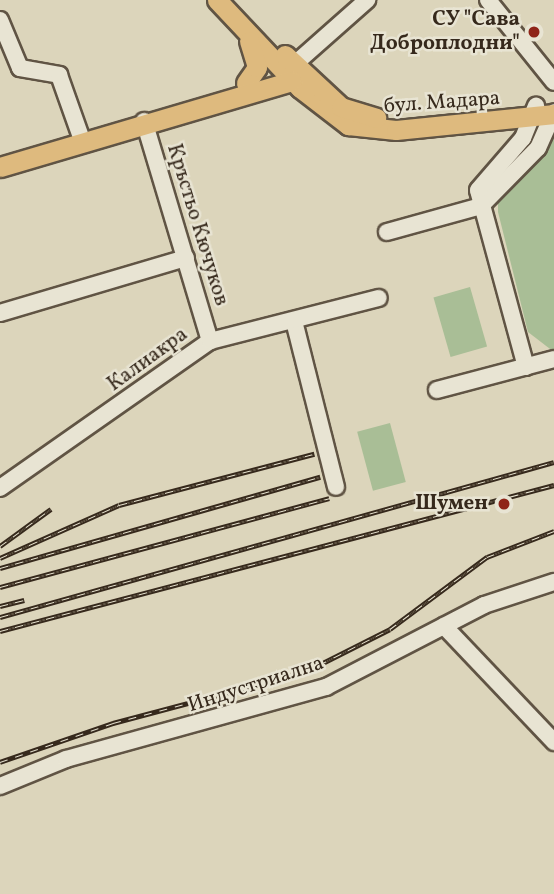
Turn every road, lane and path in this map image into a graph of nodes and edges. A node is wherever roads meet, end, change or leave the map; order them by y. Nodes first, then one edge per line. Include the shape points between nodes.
1 (216, 0) edge
2 (225, 0) edge
3 (368, 0) edge
4 (488, 0) edge
5 (0, 20) edge
6 (244, 31) junction
7 (295, 73) junction
8 (554, 82) edge
9 (246, 83) junction
10 (547, 110) edge
11 (144, 121) junction
12 (82, 140) junction
13 (0, 167) edge
14 (481, 206) junction
15 (387, 232) dead end
16 (186, 258) junction
17 (379, 298) dead end
18 (0, 313) edge
19 (294, 321) junction
20 (210, 341) junction
21 (554, 359) edge
22 (526, 367) junction
23 (438, 390) dead end
24 (336, 487) dead end
25 (0, 488) edge
26 (554, 582) edge
27 (444, 626) junction
28 (554, 742) edge
29 (0, 786) edge

1 - 6 main road
2 - 7 main road
3 - 7 street
4 - 8 street
5 - 12 street via 20,68 59,75
6 - 7 main road
6 - 9 main road via 257,58
7 - 9 main road
7 - 10 main road, бул. Мадара via 333,118 361,129
7 - 11 main road
9 - 11 main road
10 - 14 street via 480,183
11 - 12 main road
11 - 16 street, Кръстьо Кючуков
12 - 13 main road
14 - 15 street
14 - 22 street
16 - 18 street
16 - 20 street, Кръстьо Кючуков
17 - 19 street, Калиакра
19 - 20 street, Калиакра
19 - 24 street
20 - 25 street, Калиакра
21 - 22 street
22 - 23 street
26 - 27 street, Индустриална via 484,605
27 - 28 street
27 - 29 street, Индустриална via 295,698 66,759

